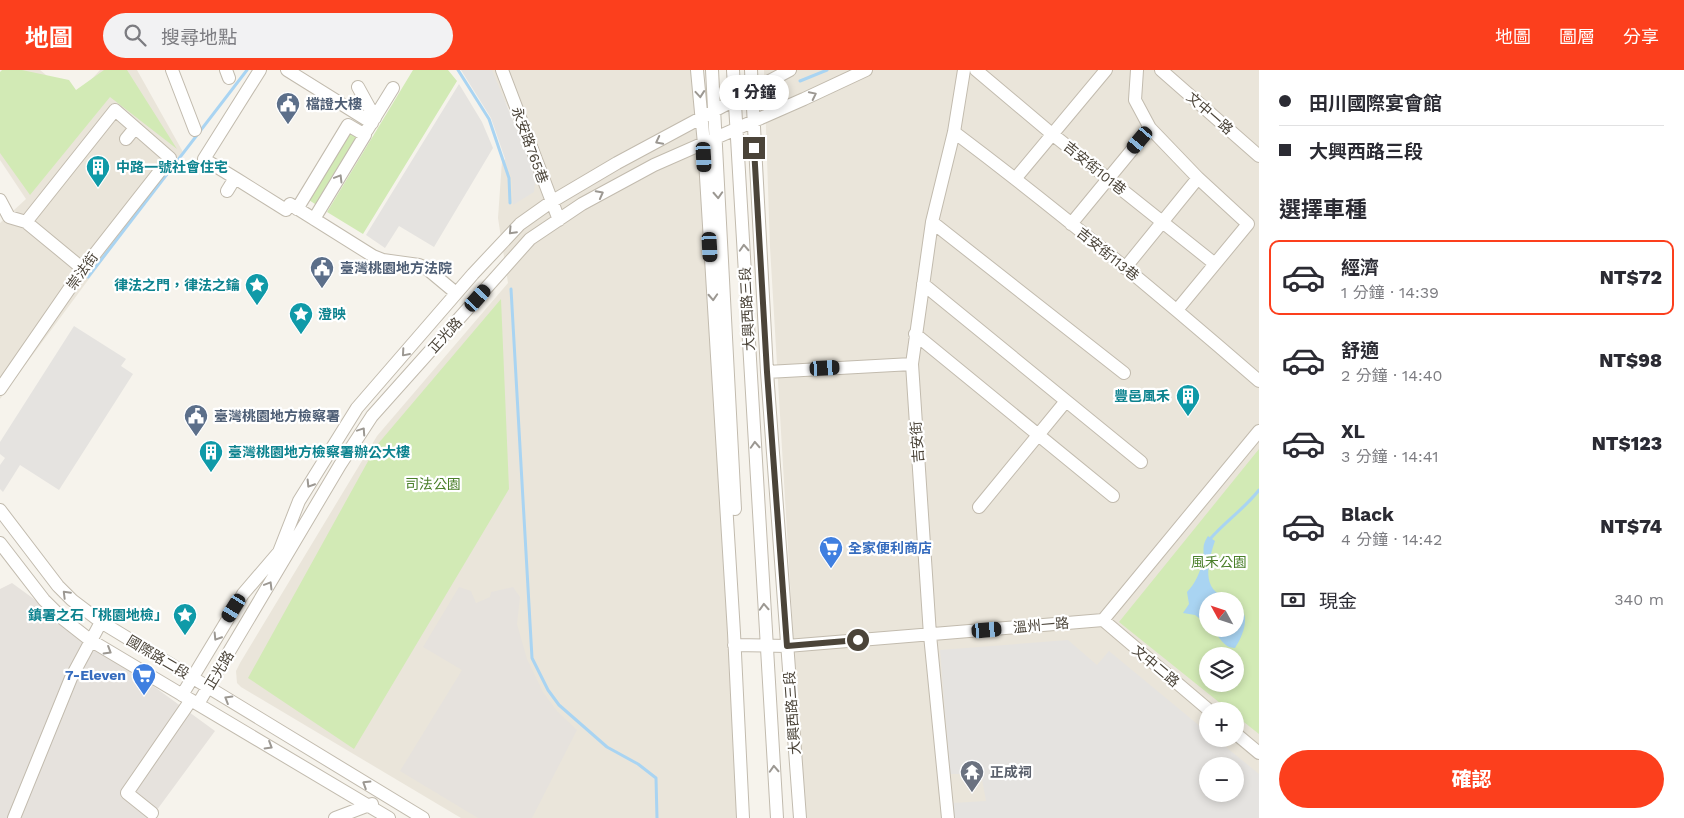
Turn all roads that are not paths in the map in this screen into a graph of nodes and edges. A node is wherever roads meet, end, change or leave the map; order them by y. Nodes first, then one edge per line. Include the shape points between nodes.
1 (172, 70) edge
2 (260, 70) edge
3 (287, 70) edge
4 (502, 70) edge
5 (697, 70) edge
6 (712, 70) edge
7 (734, 70) edge
8 (750, 70) edge
9 (790, 70) edge
10 (866, 70) edge
11 (964, 70) edge
12 (976, 70) edge
13 (1106, 70) edge
14 (1137, 70) edge
15 (1161, 70) edge
16 (358, 87) dead end
17 (393, 88) dead end
18 (751, 91) junction
19 (735, 100) junction
20 (714, 111) junction
21 (702, 118) junction
22 (373, 121) junction
23 (752, 122) junction
24 (136, 128) junction
25 (1150, 128) junction
26 (737, 129) junction
27 (195, 130) dead end
28 (954, 132) junction
29 (1052, 134) junction
30 (364, 135) junction
31 (126, 139) dead end
32 (709, 141) junction
33 (1259, 156) edge
34 (235, 178) junction
35 (1015, 178) junction
36 (1108, 178) junction
37 (1198, 178) junction
38 (227, 191) dead end
39 (0, 200) edge
40 (551, 202) junction
41 (298, 209) junction
42 (314, 220) junction
43 (559, 220) junction
44 (5, 221) edge
45 (26, 222) junction
46 (932, 222) junction
47 (1162, 222) junction
48 (1071, 224) junction
49 (1215, 264) junction
50 (1125, 268) junction
51 (83, 269) junction
52 (923, 284) junction
53 (456, 293) junction
54 (1177, 310) junction
55 (915, 334) junction
56 (912, 364) junction
57 (767, 372) junction
58 (1124, 373) dead end
59 (1259, 381) edge
60 (0, 389) edge
61 (1066, 401) junction
62 (1259, 431) edge
63 (1038, 434) junction
64 (1141, 462) dead end
65 (322, 464) junction
66 (336, 472) junction
67 (1113, 496) dead end
68 (979, 507) dead end
69 (0, 510) edge
70 (0, 543) edge
71 (1102, 620) junction
72 (101, 622) junction
73 (930, 635) junction
74 (90, 640) junction
75 (738, 646) junction
76 (767, 646) junction
77 (787, 646) junction
78 (192, 678) junction
79 (208, 688) junction
80 (190, 700) junction
81 (1199, 702) edge
82 (1244, 740) edge
83 (1259, 753) edge
84 (385, 796) junction
85 (369, 806) junction
86 (152, 813) dead end
87 (14, 818) edge
88 (335, 818) edge
89 (389, 818) edge
90 (423, 818) edge
91 (743, 818) edge
92 (751, 818) edge
93 (777, 818) edge
94 (800, 818) edge
95 (948, 818) edge

1 - 27 street
2 - 34 street via 204,159
3 - 22 street
4 - 40 street, 永安路765巷
5 -> 21 street, 大興西路三段
6 - 20 street, 大興西路三段
7 - 19 street, 大興西路三段
8 - 18 street, 大興西路三段
9 - 18 street, 正光路
23 -> 10 street, 正光路
11 - 28 street, 吉安街
12 - 29 street, 吉安街101巷
13 - 29 street
14 - 25 street via 1135,100
15 - 33 street, 文中一路
16 - 22 street
17 - 22 street
18 - 19 street, 正光路
18 - 23 street, 大興西路三段
19 - 20 street, 正光路
19 - 26 street, 大興西路三段
20 - 21 street, 正光路
20 - 32 street, 大興西路三段
21 - 32 street, 大興西路三段
21 -> 40 street, 正光路
22 - 30 street
23 - 26 street, 正光路
23 - 57 street, 大興西路三段
24 - 31 street
24 - 45 street via 115,110
24 - 51 street, 崇法街 via 170,158
25 - 36 street
25 - 37 street
26 - 32 street, 正光路
76 -> 26 street, 大興西路三段
28 - 35 street, 吉安街113巷
28 - 46 street, 吉安街
29 - 35 street
29 - 36 street, 吉安街101巷
30 - 41 street via 348,125
42 -> 30 street
43 -> 32 street, 正光路 via 654,165
32 -> 75 street, 大興西路三段
34 - 38 street
34 - 41 street via 286,210 290,204
35 - 48 street, 吉安街113巷
36 - 47 street, 吉安街101巷
36 - 48 street
37 - 47 street
37 - 49 street via 1248,224
39 - 44 street
40 - 43 street, 永安路765巷
40 -> 53 street, 正光路 via 520,224
41 - 42 street
42 - 53 street via 373,256 426,268
66 -> 43 street, 正光路 via 372,416 530,239
44 - 45 street
45 - 51 street
46 - 52 street, 吉安街
46 - 58 street
47 - 49 street, 吉安街101巷
47 - 50 street
48 - 50 street, 吉安街113巷
49 - 54 street
50 - 54 street, 吉安街113巷
51 - 60 street, 崇法街
52 - 55 street, 吉安街
52 - 61 street
53 -> 65 street, 正光路 via 358,408
54 - 59 street, 吉安街113巷
55 - 56 street, 吉安街
55 - 63 street
56 - 57 street
56 - 73 street, 吉安街
57 - 77 street, 大興西路三段
61 - 63 street
61 - 64 street
62 - 71 street
63 - 67 street
63 - 68 street
65 - 66 street
65 -> 78 street, 正光路 via 299,501 279,552 243,594
79 -> 66 street, 正光路
72 -> 69 street, 國際路二段 via 58,586
70 - 74 street, 國際路二段 via 44,600
71 - 73 street, 溫州一路
71 - 81 street, 文中二路
72 - 74 street
72 - 78 street, 國際路二段
73 - 77 street, 溫州一路
73 - 95 street, 吉安街
74 -> 80 street, 國際路二段
74 - 87 street via 71,678
75 - 76 street, 溫州一路
75 - 91 street, 大興西路三段
75 - 92 street, 大興西路三段
76 - 77 street, 溫州一路
93 -> 76 street, 大興西路三段
77 - 94 street, 大興西路三段
78 - 79 street, 國際路二段
78 - 80 street, 正光路
79 - 80 street, 正光路
84 -> 79 street, 國際路二段
80 -> 85 street, 國際路二段
80 - 86 street via 127,793
82 - 83 street
84 - 85 street
84 - 90 street, 國際路二段
85 - 88 street
85 - 89 street, 國際路二段

